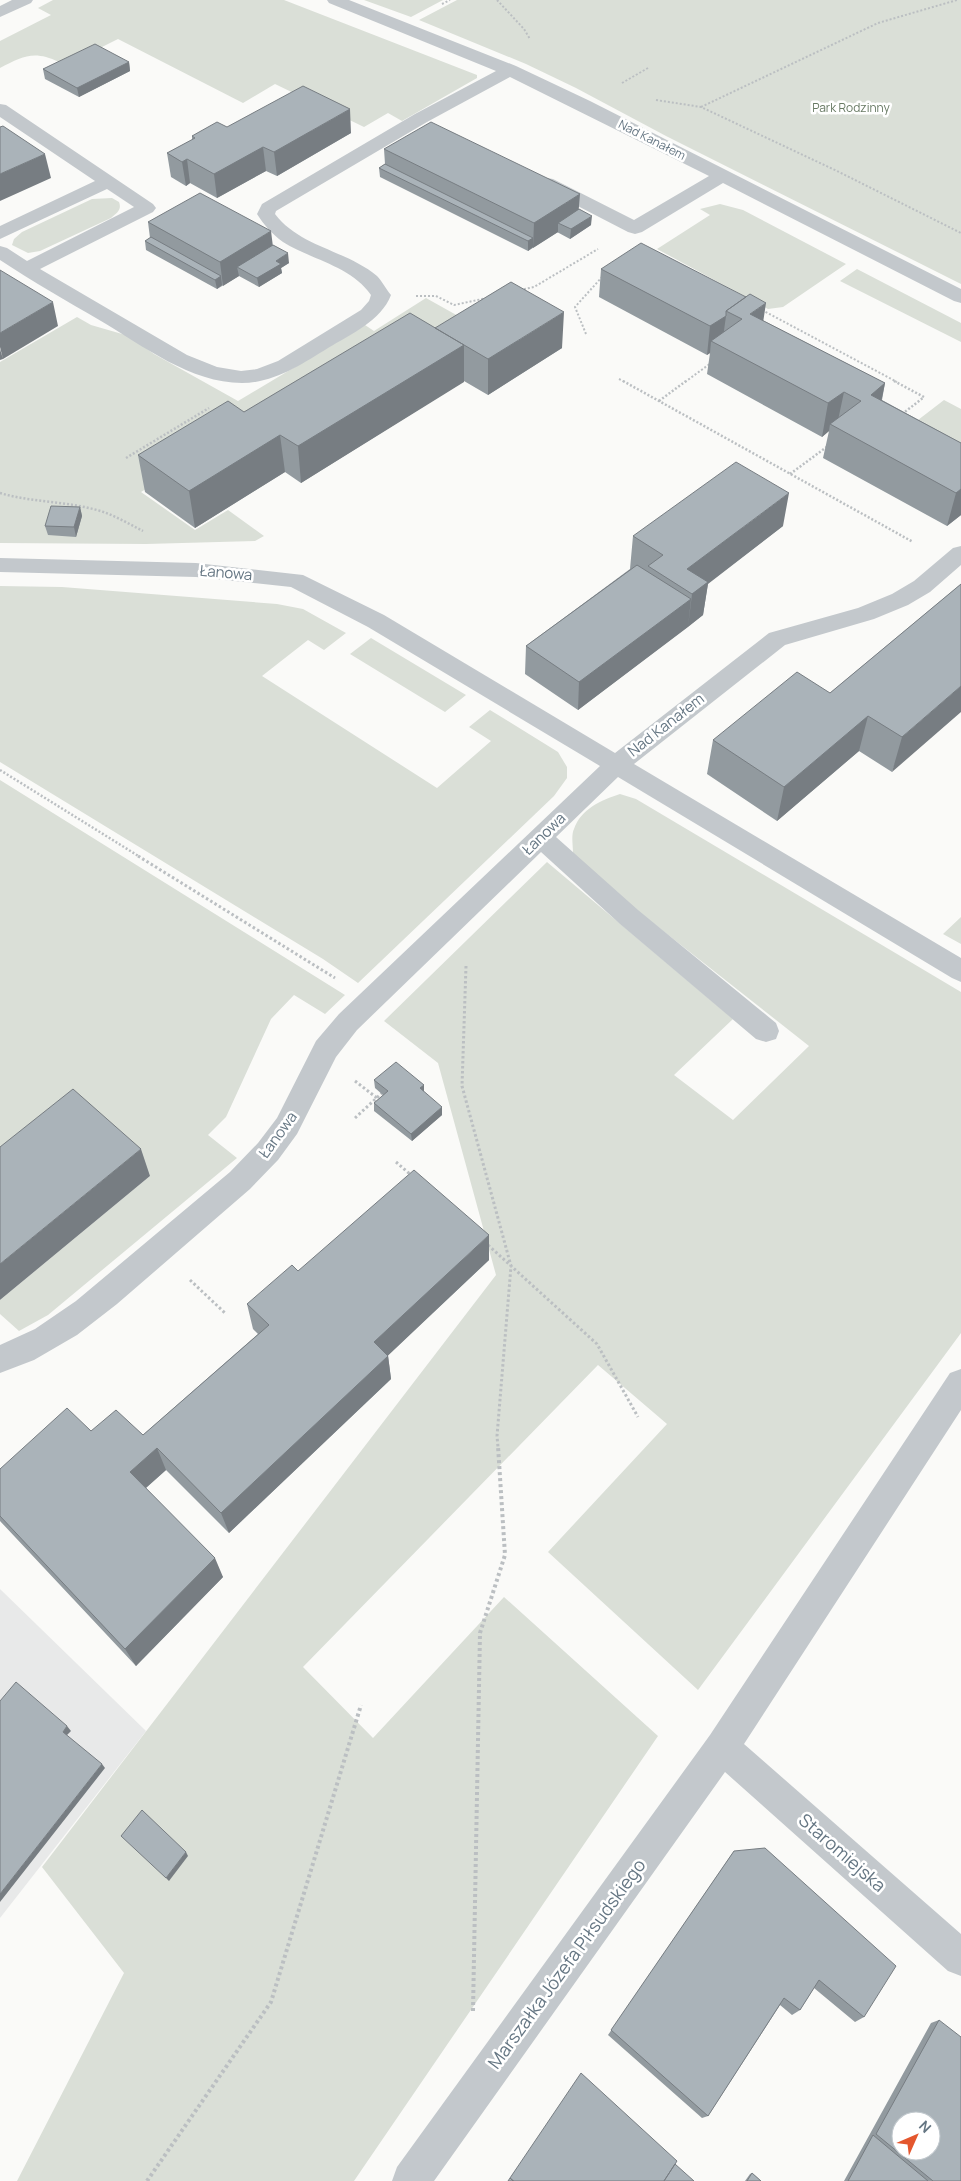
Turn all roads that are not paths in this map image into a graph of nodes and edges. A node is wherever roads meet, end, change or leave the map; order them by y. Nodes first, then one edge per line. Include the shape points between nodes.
1 (25, 0) edge
2 (335, 0) edge
3 (0, 12) edge
4 (510, 70) junction
5 (0, 109) edge
6 (420, 118) junction
7 (438, 127) edge
8 (723, 175) junction
9 (532, 176) edge
10 (108, 182) junction
11 (0, 233) edge
12 (0, 252) edge
13 (26, 270) junction
14 (961, 297) edge
15 (955, 558) edge
16 (0, 564) edge
17 (616, 765) junction
18 (540, 837) junction
19 (961, 971) edge
20 (766, 1031) dead end
21 (0, 1359) edge
22 (961, 1383) edge
23 (722, 1747) junction
24 (961, 1958) edge
25 (411, 2181) edge

1 - 3 street
2 - 4 street, Nad Kanałem
4 - 6 street
4 - 8 street, Nad Kanałem
5 - 10 street
6 - 7 street
6 - 13 street via 268,208 266,214 271,224 365,276 380,295 378,303 368,314 285,365 261,375 241,377 213,373 180,359
8 - 9 street via 629,231
8 - 14 street, Nad Kanałem
10 - 11 street
10 - 13 street via 147,208
12 - 13 street
15 - 17 street, Nad Kanałem via 916,590 892,603 777,639
16 - 17 street, Łanowa via 196,570 294,580 376,621
17 - 18 street, Łanowa
17 - 19 street, Nad Kanałem
18 - 20 street via 629,917
18 - 21 street, Łanowa via 368,1002 327,1049 281,1136 261,1160 231,1189 63,1328 16,1354
22 - 23 street, Marszałka Józefa Piłsudskiego
23 - 24 street, Staromiejska
23 - 25 street, Marszałka Józefa Piłsudskiego

